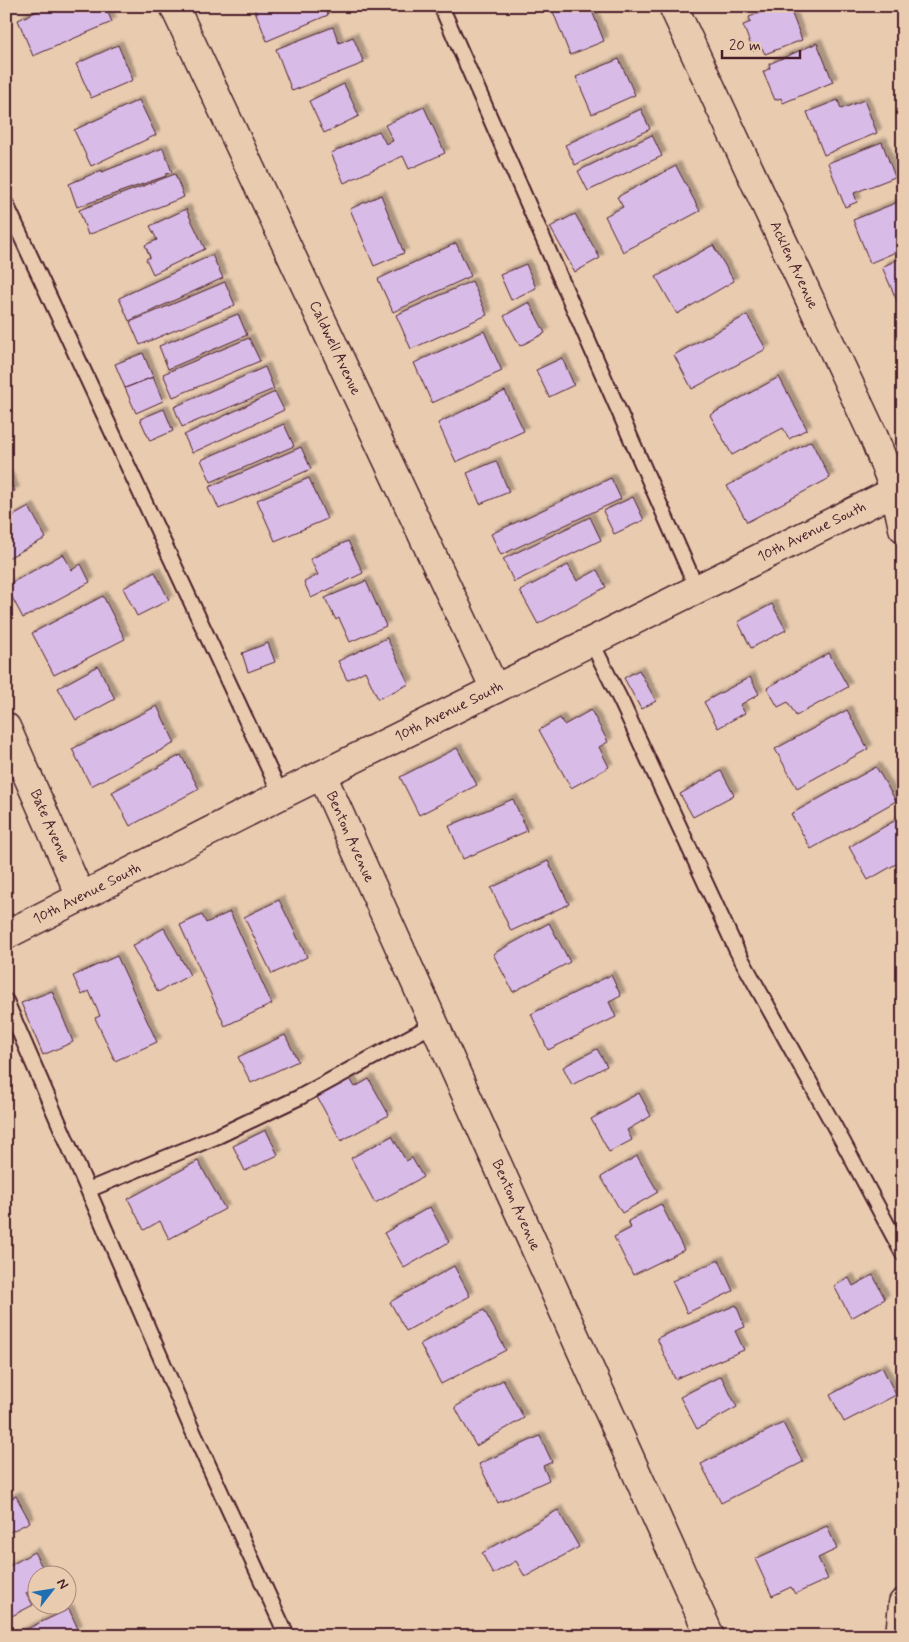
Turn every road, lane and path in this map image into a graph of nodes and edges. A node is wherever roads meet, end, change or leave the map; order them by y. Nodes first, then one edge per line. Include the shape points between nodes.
1 (174, 6) edge
2 (441, 6) edge
3 (673, 6) edge
4 (6, 204) edge
5 (894, 491) junction
6 (903, 528) edge
7 (697, 589) junction
8 (591, 641) junction
9 (495, 689) junction
10 (6, 726) edge
11 (322, 775) junction
12 (281, 795) junction
13 (81, 897) junction
14 (6, 935) edge
15 (6, 1001) edge
16 (434, 1024) junction
17 (88, 1190) junction
18 (903, 1254) edge
19 (903, 1603) edge
20 (287, 1636) edge
21 (710, 1636) edge
22 (900, 1636) edge

1 - 9 street, Caldwell Avenue
2 - 7 lane
3 - 5 street, Acklen Avenue via 873,435
4 - 12 lane
5 - 6 street, Acklen Avenue
5 - 7 street, 10th Avenue South
7 - 8 street, 10th Avenue South
8 - 9 street, 10th Avenue South
8 - 18 lane via 737,951
9 - 11 street, 10th Avenue South
10 - 13 street, Bate Avenue
11 - 12 street, 10th Avenue South
11 - 16 street, Benton Avenue
12 - 13 street, 10th Avenue South
13 - 14 street, 10th Avenue South
15 - 17 lane
16 - 17 lane via 218,1136
16 - 21 street, Benton Avenue
17 - 20 lane via 190,1425
19 - 22 street

